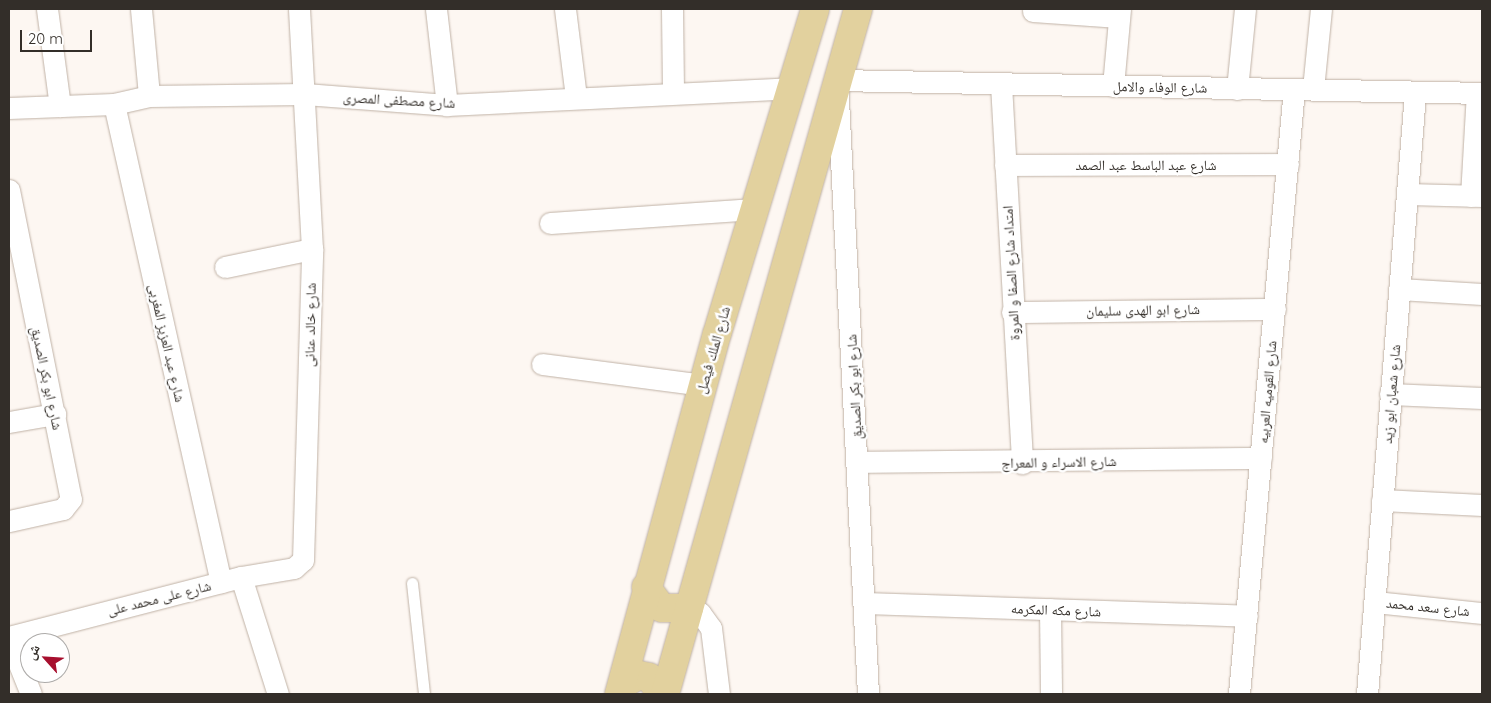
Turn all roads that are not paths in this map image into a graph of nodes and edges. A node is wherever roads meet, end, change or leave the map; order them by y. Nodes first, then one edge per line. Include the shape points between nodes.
1 (47, 9) edge
2 (141, 9) edge
3 (299, 9) edge
4 (436, 9) edge
5 (566, 9) edge
6 (672, 9) edge
7 (814, 9) edge
8 (858, 9) edge
9 (1245, 9) edge
10 (1321, 9) edge
11 (1033, 11) dead end
12 (1119, 13) edge
13 (837, 80) junction
14 (1001, 84) junction
15 (1113, 86) junction
16 (791, 88) junction
17 (1237, 89) junction
18 (1303, 89) junction
19 (673, 91) junction
20 (1415, 93) junction
21 (1480, 93) edge
22 (305, 94) junction
23 (149, 96) junction
24 (576, 97) junction
25 (114, 104) junction
26 (447, 105) junction
27 (60, 106) junction
28 (9, 108) edge
29 (1288, 164) junction
30 (1005, 165) junction
31 (9, 190) edge
32 (1406, 194) junction
33 (1477, 196) edge
34 (755, 209) junction
35 (550, 223) dead end
36 (312, 249) junction
37 (225, 267) dead end
38 (1399, 289) junction
39 (1482, 294) edge
40 (1275, 309) junction
41 (1012, 312) junction
42 (542, 364) dead end
43 (703, 385) junction
44 (1390, 394) junction
45 (1482, 398) edge
46 (55, 414) junction
47 (9, 422) edge
48 (1261, 458) junction
49 (858, 462) junction
50 (1022, 463) junction
51 (1382, 500) junction
52 (1482, 506) edge
53 (9, 521) edge
54 (304, 556) joint
55 (231, 580) junction
56 (412, 583) dead end
57 (646, 587) junction
58 (1374, 602) junction
59 (865, 603) junction
60 (689, 608) junction
61 (1050, 610) junction
62 (1482, 613) edge
63 (1247, 616) junction
64 (9, 638) edge
65 (620, 690) edge
66 (31, 694) edge
67 (278, 694) edge
68 (424, 694) edge
69 (663, 694) edge
70 (720, 694) edge
71 (868, 694) edge
72 (1051, 694) edge
73 (1239, 694) edge
74 (1366, 694) edge

1 - 27 street
2 - 23 street
3 - 22 street, شارع خالد عنانى
4 - 26 street
5 - 24 street
6 - 19 street
7 - 16 main road, شارع الملك فيصل
8 - 13 main road
9 - 17 street
10 - 18 street, شارع القوميه العربيه
11 - 12 street
12 - 15 street
13 - 14 street, شارع الوفاء والامل
13 - 49 street, شارع ابو بكر الصديق
13 - 60 main road
14 - 15 street, شارع الوفاء والامل
14 - 30 street, امتداد شارع الصفا و المروة
15 - 17 street, شارع الوفاء والامل
16 - 19 street, شارع مصطفى المصرى
16 - 34 main road, شارع الملك فيصل
17 - 18 street, شارع الوفاء والامل
18 - 20 street, شارع الوفاء والامل
18 - 29 street, شارع القوميه العربيه
19 - 24 street, شارع مصطفى المصرى
20 - 21 street, شارع الوفاء والامل
20 - 32 street, شارع شعبان ابو زيد
21 - 33 street
22 - 23 street, شارع مصطفى المصرى
22 - 26 street, شارع مصطفى المصرى
22 - 36 street, شارع خالد عنانى
23 - 25 street, شارع مصطفى المصرى
24 - 26 street, شارع مصطفى المصرى
25 - 27 street, شارع مصطفى المصرى
25 - 55 street, شارع عبد العزيز المغربى
27 - 28 street, شارع مصطفى المصرى
29 - 30 street, شارع عبد الباسط عبد الصمد
29 - 40 street, شارع القوميه العربيه
30 - 41 street, امتداد شارع الصفا و المروة
31 - 46 street, شارع ابو بكر الصديق
32 - 33 street
32 - 38 street, شارع شعبان ابو زيد
34 - 35 street
34 - 43 main road, شارع الملك فيصل
36 - 37 street
36 - 54 street, شارع خالد عنانى
38 - 39 street
38 - 44 street, شارع شعبان ابو زيد
40 - 41 street, شارع ابو الهدى سليمان
40 - 48 street, شارع القوميه العربيه
41 - 50 street, امتداد شارع الصفا و المروة
42 - 43 street
43 - 57 main road, شارع الملك فيصل
44 - 45 street
44 - 51 street, شارع شعبان ابو زيد
46 - 47 street
46 - 53 street, شارع ابو بكر الصديق via 71,499 64,509
48 - 50 street, شارع الاسراء و المعراج
48 - 63 street, شارع القوميه العربيه
49 - 50 street, شارع الاسراء و المعراج
49 - 59 street, شارع ابو بكر الصديق
51 - 52 street
51 - 58 street, شارع شعبان ابو زيد
54 - 55 street, شارع على محمد على via 294,568
55 - 64 street, شارع على محمد على
55 - 67 street, شارع عبد العزيز المغربى
56 - 68 lane
57 - 60 main road via 662,608
57 - 65 main road, شارع الملك فيصل
58 - 62 street, شارع سعد محمد
58 - 74 street, شارع شعبان ابو زيد
59 - 61 street, شارع مكه المكرمه
59 - 71 street, شارع ابو بكر الصديق
60 - 69 main road
60 - 70 street via 700,613 711,628
61 - 63 street, شارع مكه المكرمه
61 - 72 street
63 - 73 street, شارع القوميه العربيه
64 - 66 street
65 - 69 main road via 639,675 649,677

